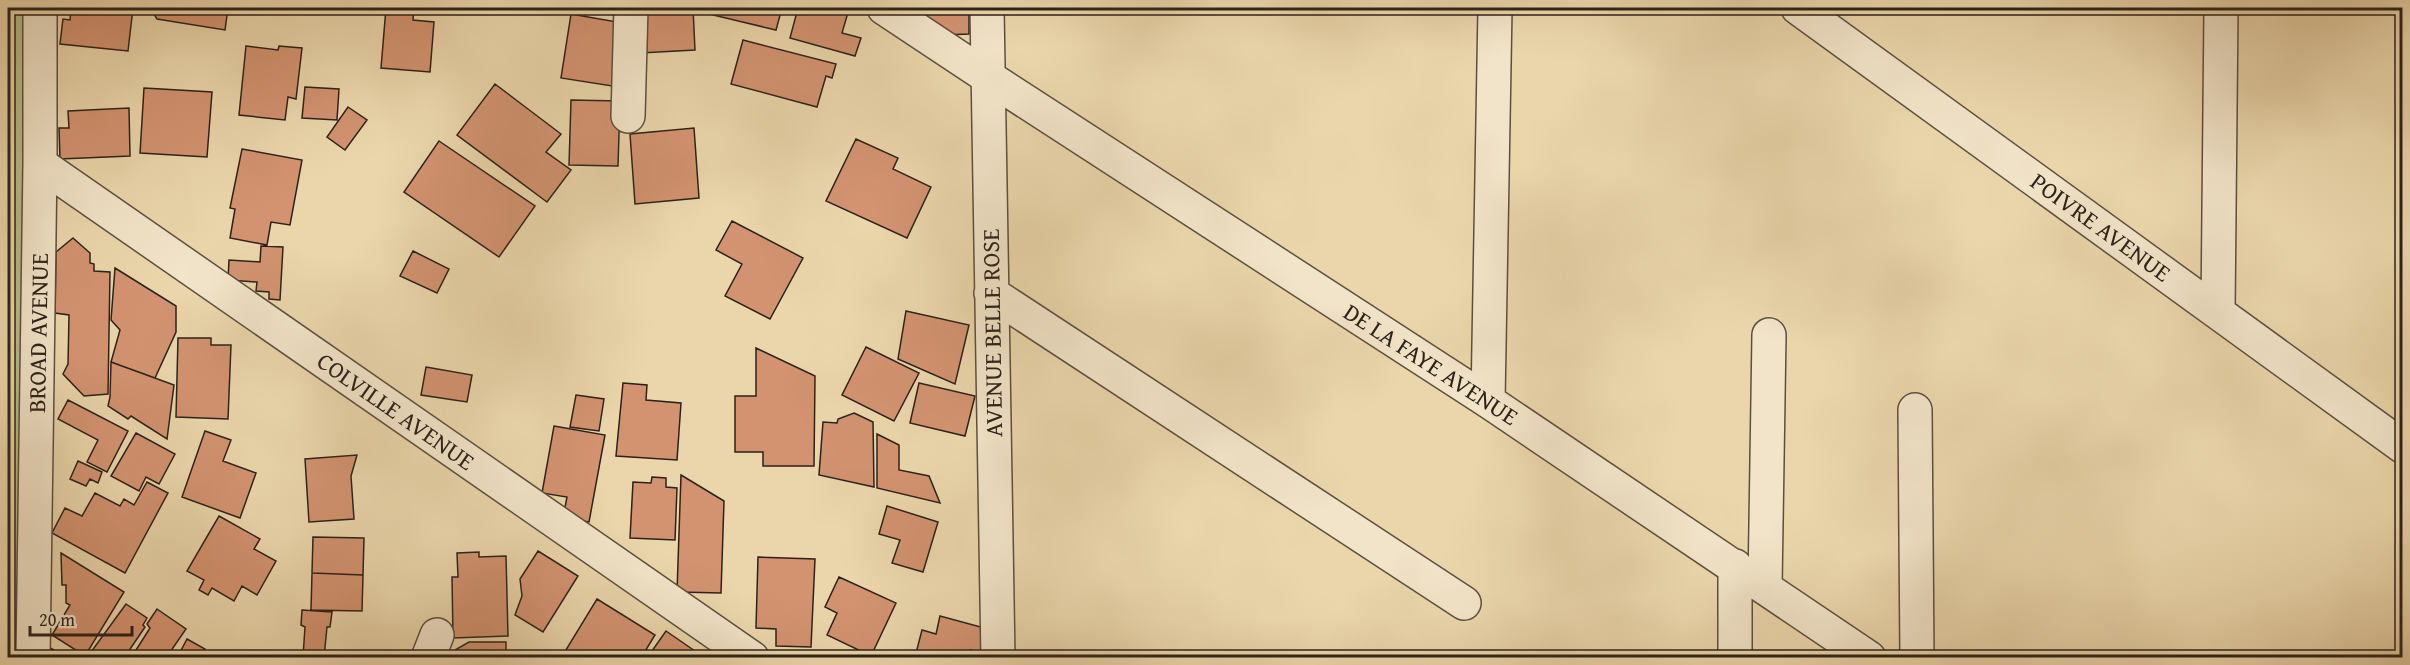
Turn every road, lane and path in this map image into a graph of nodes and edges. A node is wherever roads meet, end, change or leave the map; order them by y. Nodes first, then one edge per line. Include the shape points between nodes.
1 (40, 8) edge
2 (631, 8) edge
3 (884, 8) edge
4 (987, 8) edge
5 (1496, 8) edge
6 (1798, 8) edge
7 (2221, 8) edge
8 (988, 77) junction
9 (628, 116) dead end
10 (40, 164) junction
11 (991, 294) junction
12 (2218, 312) junction
13 (1769, 335) dead end
14 (1488, 401) junction
15 (1915, 410) dead end
16 (2403, 446) edge
17 (1735, 566) junction
18 (1765, 586) junction
19 (1464, 603) dead end
20 (33, 657) edge
21 (752, 657) edge
22 (998, 657) edge
23 (1735, 657) edge
24 (1869, 657) edge
25 (1917, 657) edge

1 - 10 street, BROAD AVENUE
2 - 9 street
3 - 8 street, DE LA FAYE AVENUE
4 - 8 street, AVENUE BELLE ROSE
5 - 14 street
6 - 12 street, POIVRE AVENUE
7 - 12 street
8 - 11 street, AVENUE BELLE ROSE
8 - 14 street, DE LA FAYE AVENUE
10 - 20 street, BROAD AVENUE
10 - 21 street, COLVILLE AVENUE
11 - 19 street
11 - 22 street, AVENUE BELLE ROSE
12 - 16 street, POIVRE AVENUE
13 - 18 street
14 - 17 street, DE LA FAYE AVENUE
15 - 25 street
17 - 18 street, DE LA FAYE AVENUE
17 - 23 street
18 - 24 street, DE LA FAYE AVENUE

